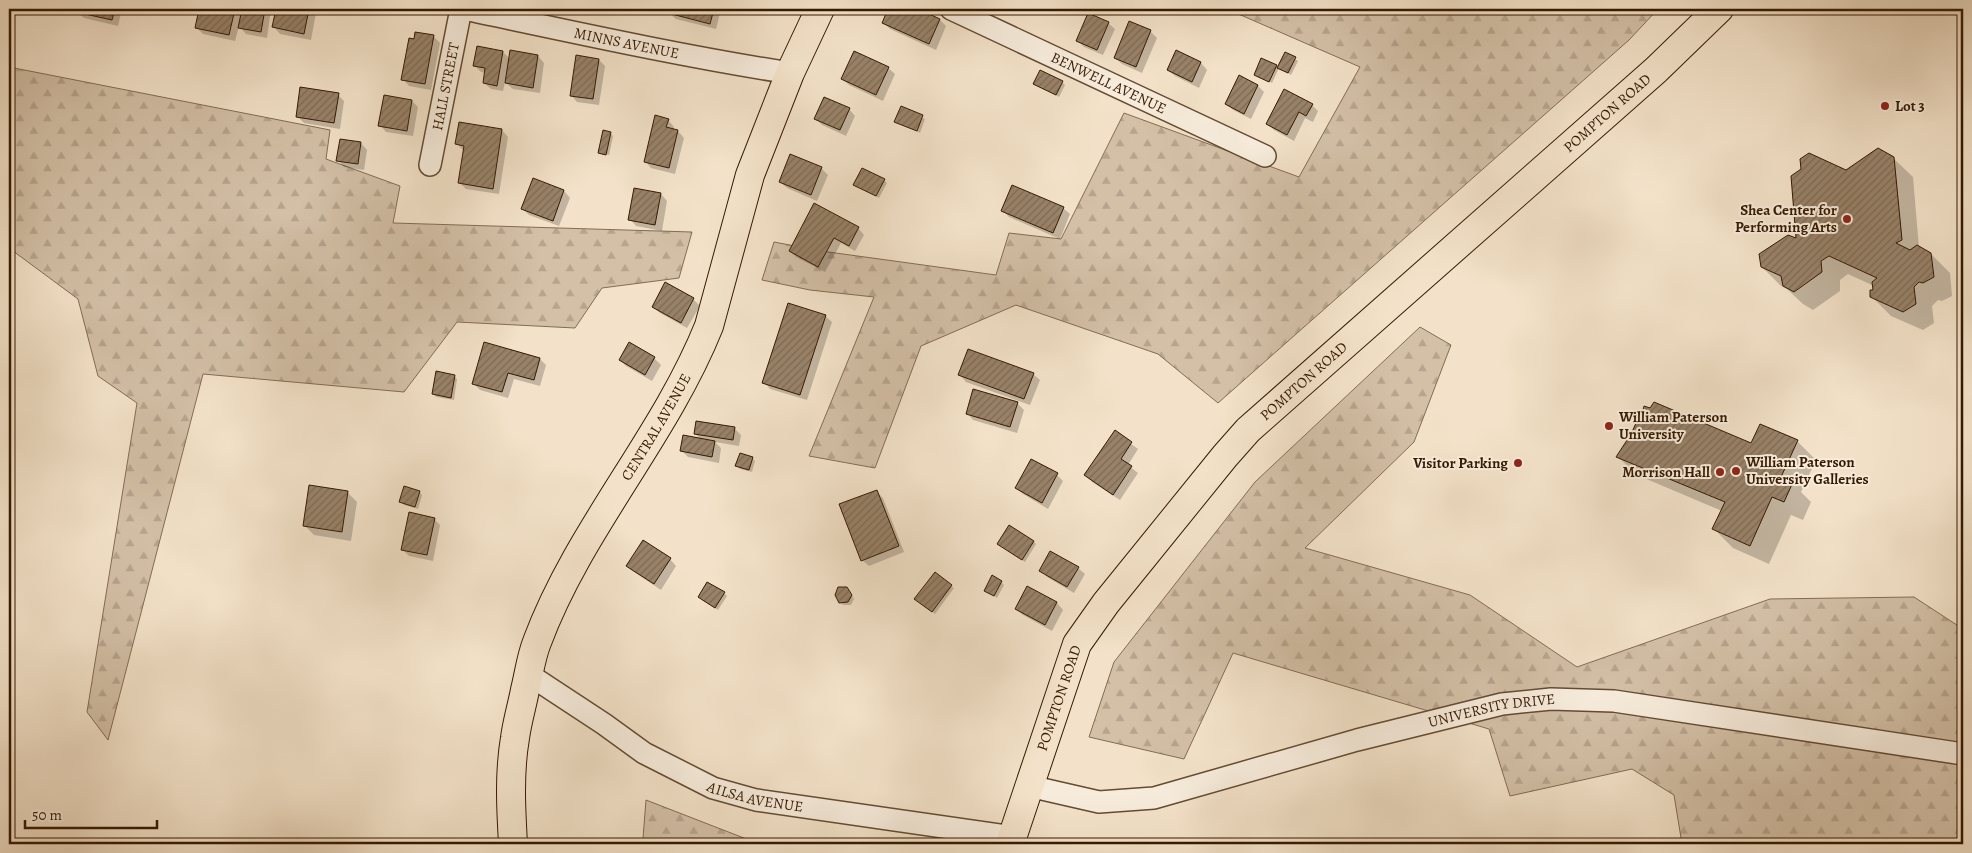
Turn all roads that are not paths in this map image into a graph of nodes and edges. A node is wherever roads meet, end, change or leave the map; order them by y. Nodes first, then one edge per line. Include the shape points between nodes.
1 (463, 9) edge
2 (820, 9) edge
3 (951, 9) edge
4 (1719, 9) edge
5 (790, 73) junction
6 (1265, 156) dead end
7 (430, 165) dead end
8 (528, 674) junction
9 (1963, 754) edge
10 (1029, 786) junction
11 (1011, 841) edge
12 (512, 844) edge

1 - 5 street, MINNS AVENUE via 598,38
1 - 7 street, HALL STREET
2 - 5 main road, CENTRAL AVENUE
3 - 6 street, BENWELL AVENUE
4 - 10 main road, POMPTON ROAD via 1656,70 1255,424 1225,456 1106,603 1077,644
5 - 8 main road, CENTRAL AVENUE via 761,141 700,349 669,409 560,590 537,640
8 - 11 street, AILSA AVENUE via 644,753 713,788 756,800
8 - 12 main road, CENTRAL AVENUE via 514,739
9 - 10 street, UNIVERSITY DRIVE via 1614,701 1551,699 1502,704 1329,748 1154,798 1099,802
10 - 11 main road, POMPTON ROAD

